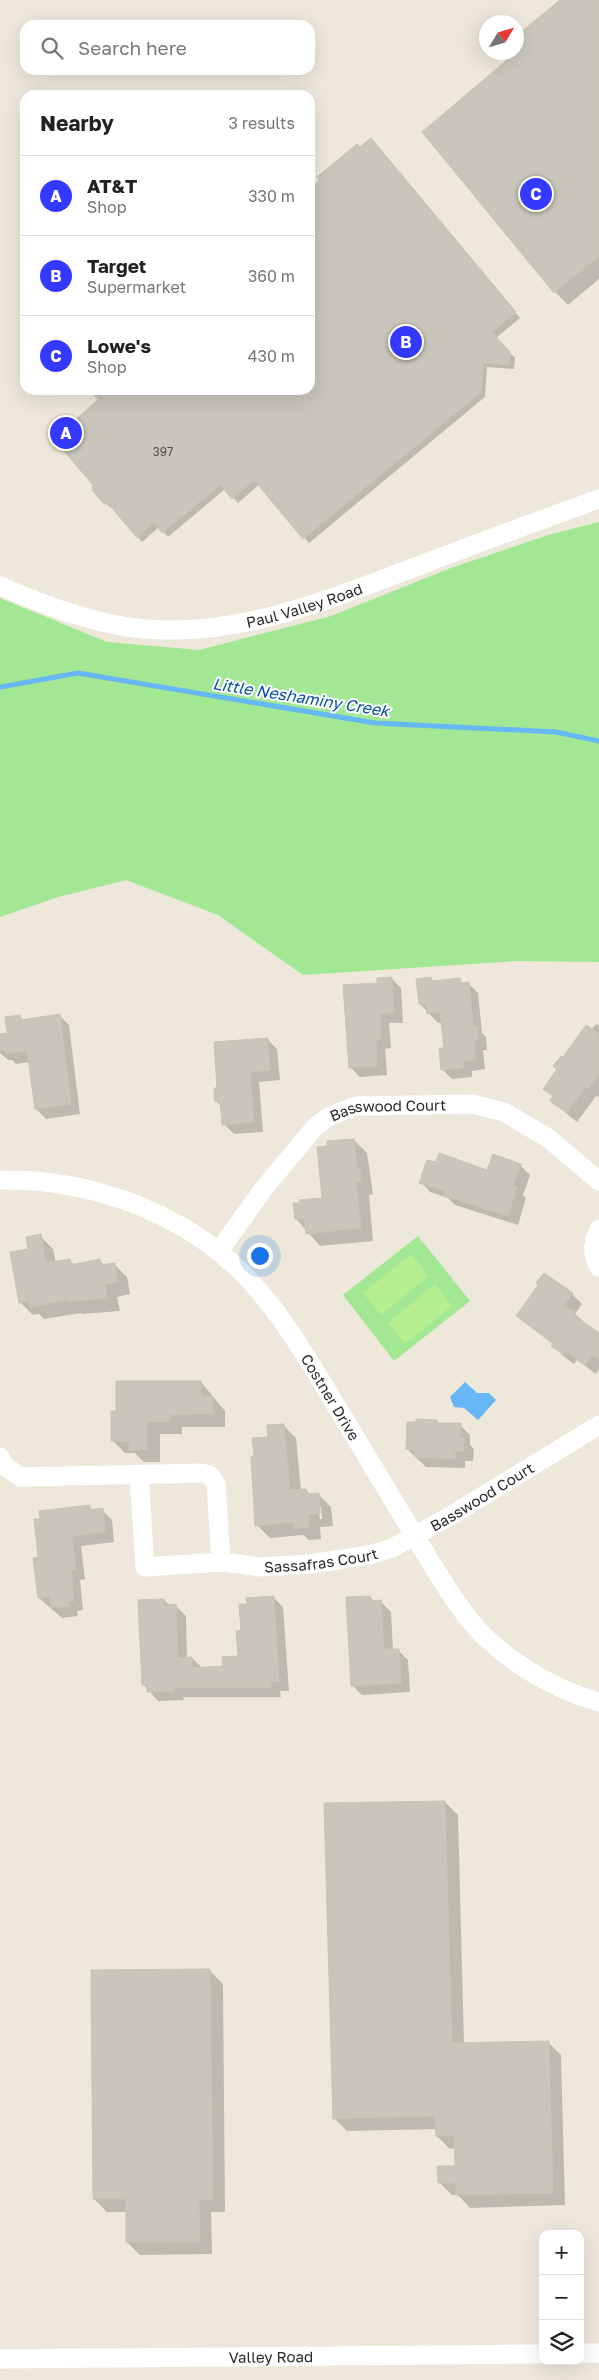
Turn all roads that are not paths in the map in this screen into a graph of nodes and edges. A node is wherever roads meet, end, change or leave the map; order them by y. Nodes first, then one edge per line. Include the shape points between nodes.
1 (599, 499) edge
2 (0, 586) edge
3 (0, 1180) edge
4 (599, 1181) edge
5 (599, 1229) edge
6 (218, 1252) junction
7 (599, 1267) edge
8 (599, 1425) edge
9 (0, 1457) edge
10 (139, 1476) junction
11 (415, 1536) junction
12 (221, 1562) junction
13 (599, 1702) edge
14 (584, 2353) edge
15 (599, 2353) edge
16 (539, 2354) edge
17 (0, 2359) edge

1 - 2 street, Paul Valley Road via 336,597 271,618 214,627 144,629 106,622 68,614
3 - 6 street, Costner Drive via 59,1183 113,1196 180,1227
4 - 6 street, Basswood Court via 548,1138 504,1112 472,1104 355,1106 328,1117 315,1127 265,1187
5 - 7 street via 593,1244 594,1258
6 - 11 street, Costner Drive via 259,1291 298,1343
8 - 11 street, Basswood Court
9 - 10 street via 5,1466 20,1477
10 - 12 street via 202,1473 211,1476 216,1484
10 - 12 street, Sassafras Court via 146,1567
11 - 12 street, Sassafras Court via 369,1555 320,1562 262,1567
11 - 13 street, Costner Drive via 464,1611 495,1644 519,1664 580,1697
14 - 15 street
16 - 17 street, Valley Road

